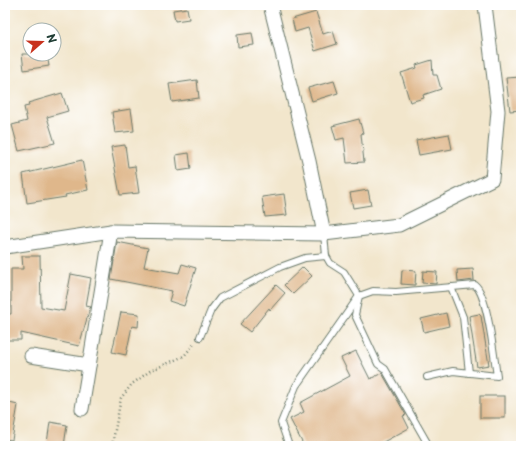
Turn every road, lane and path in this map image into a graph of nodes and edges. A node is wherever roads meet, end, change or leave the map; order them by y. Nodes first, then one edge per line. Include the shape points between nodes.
1 (270, 5) edge
2 (485, 5) edge
3 (111, 231) junction
4 (324, 234) junction
5 (5, 247) edge
6 (326, 256) junction
7 (451, 287) junction
8 (359, 296) junction
9 (200, 337) joint
10 (31, 356) dead end
11 (89, 364) junction
12 (469, 373) junction
13 (427, 377) dead end
14 (82, 409) dead end
15 (112, 446) edge
16 (289, 446) edge
17 (429, 446) edge

1 - 4 street via 309,161
2 - 4 street via 498,111 492,179 399,225
3 - 4 street
3 - 5 street
3 - 11 street
4 - 6 lane
6 - 8 lane via 330,263 344,272
6 - 9 lane via 305,258 280,267 220,298 211,310
7 - 8 lane via 396,292 372,291
7 - 12 lane via 462,317
7 - 12 lane via 475,285 480,288 485,302 497,376
8 - 16 lane via 296,386 281,423
8 - 17 lane via 355,315 368,343 378,364 385,369
9 - 15 path via 184,356 150,371 132,384 121,398
10 - 11 street
11 - 14 street
12 - 13 lane via 453,371

